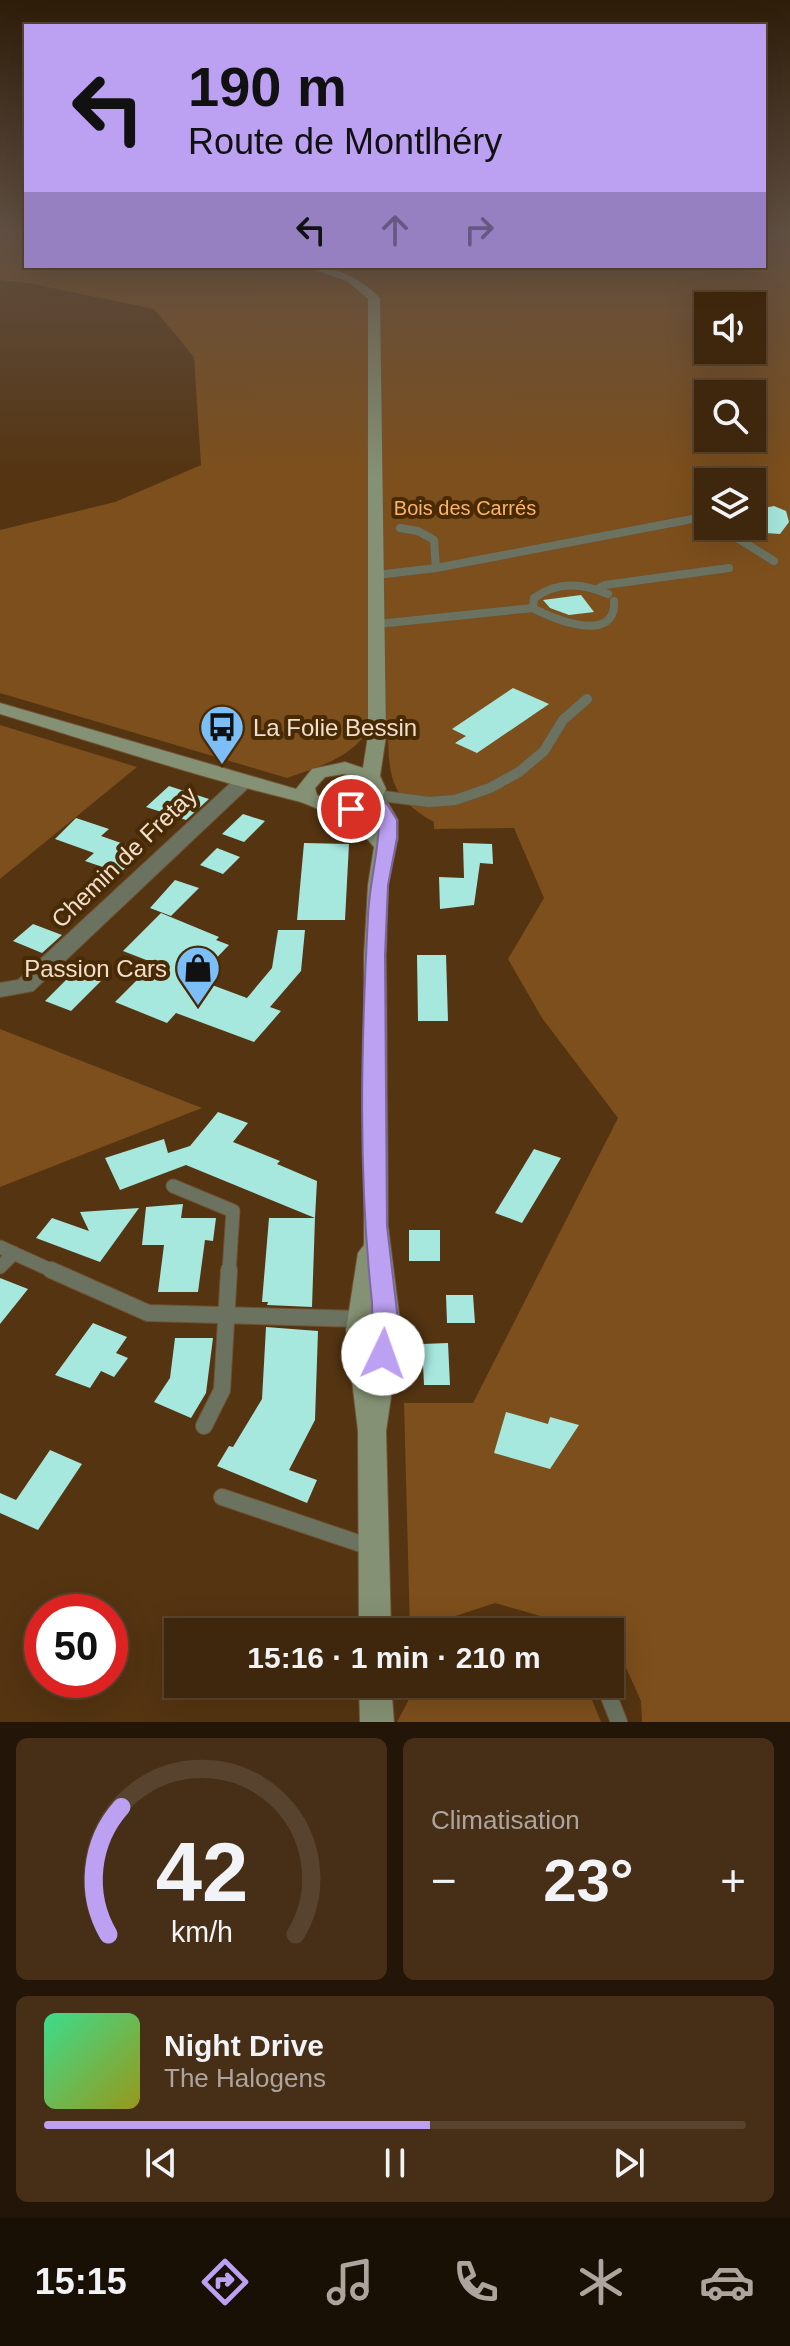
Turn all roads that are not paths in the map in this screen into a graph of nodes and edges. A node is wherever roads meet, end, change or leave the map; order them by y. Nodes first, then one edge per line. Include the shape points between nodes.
1 (374, 316) edge
2 (694, 519) edge
3 (400, 528) dead end
4 (740, 540) edge
5 (774, 561) dead end
6 (436, 568) junction
7 (729, 568) dead end
8 (377, 575) junction
9 (597, 589) junction
10 (533, 608) junction
11 (378, 624) junction
12 (587, 699) dead end
13 (0, 708) edge
14 (377, 736) junction
15 (335, 768) junction
16 (313, 776) junction
17 (243, 782) junction
18 (269, 786) junction
19 (372, 791) junction
20 (309, 798) junction
21 (351, 809) junction
22 (384, 846) junction
23 (0, 990) edge
24 (173, 1186) dead end
25 (375, 1226) junction
26 (7, 1250) edge
27 (0, 1267) edge
28 (225, 1317) junction
29 (362, 1319) junction
30 (204, 1426) dead end
31 (372, 1431) junction
32 (222, 1497) dead end
33 (373, 1548) junction
34 (375, 1618) edge
35 (610, 1698) edge
36 (619, 1722) edge

1 - 8 main road
2 - 6 lane
3 - 6 lane via 434,540
4 - 5 lane
6 - 8 lane
7 - 9 lane
8 - 11 main road
9 - 10 lane via 579,583 546,587 534,598
9 - 10 lane via 611,598 615,610 609,620 590,627 551,619
10 - 11 lane
11 - 14 main road
12 - 19 lane via 563,720 544,751 490,788 429,802
13 - 17 main road
14 - 15 main road via 351,761
14 - 19 main road
15 - 16 main road
15 - 19 main road via 355,769
16 - 18 main road
16 - 20 main road via 305,787
17 - 18 main road
17 - 23 street, Chemin de Fretay via 25,986
18 - 20 main road
19 - 21 main road
19 - 22 main road via 388,820
20 - 21 main road via 323,807
21 - 22 main road
22 - 25 main road via 375,955
24 - 28 lane via 233,1211
25 - 29 main road
25 - 31 main road via 387,1329
26 - 27 lane
26 - 28 lane via 148,1313
28 - 29 lane
28 - 30 lane via 222,1390
29 - 31 main road
31 - 33 main road
32 - 33 lane
33 - 34 main road
35 - 36 lane

